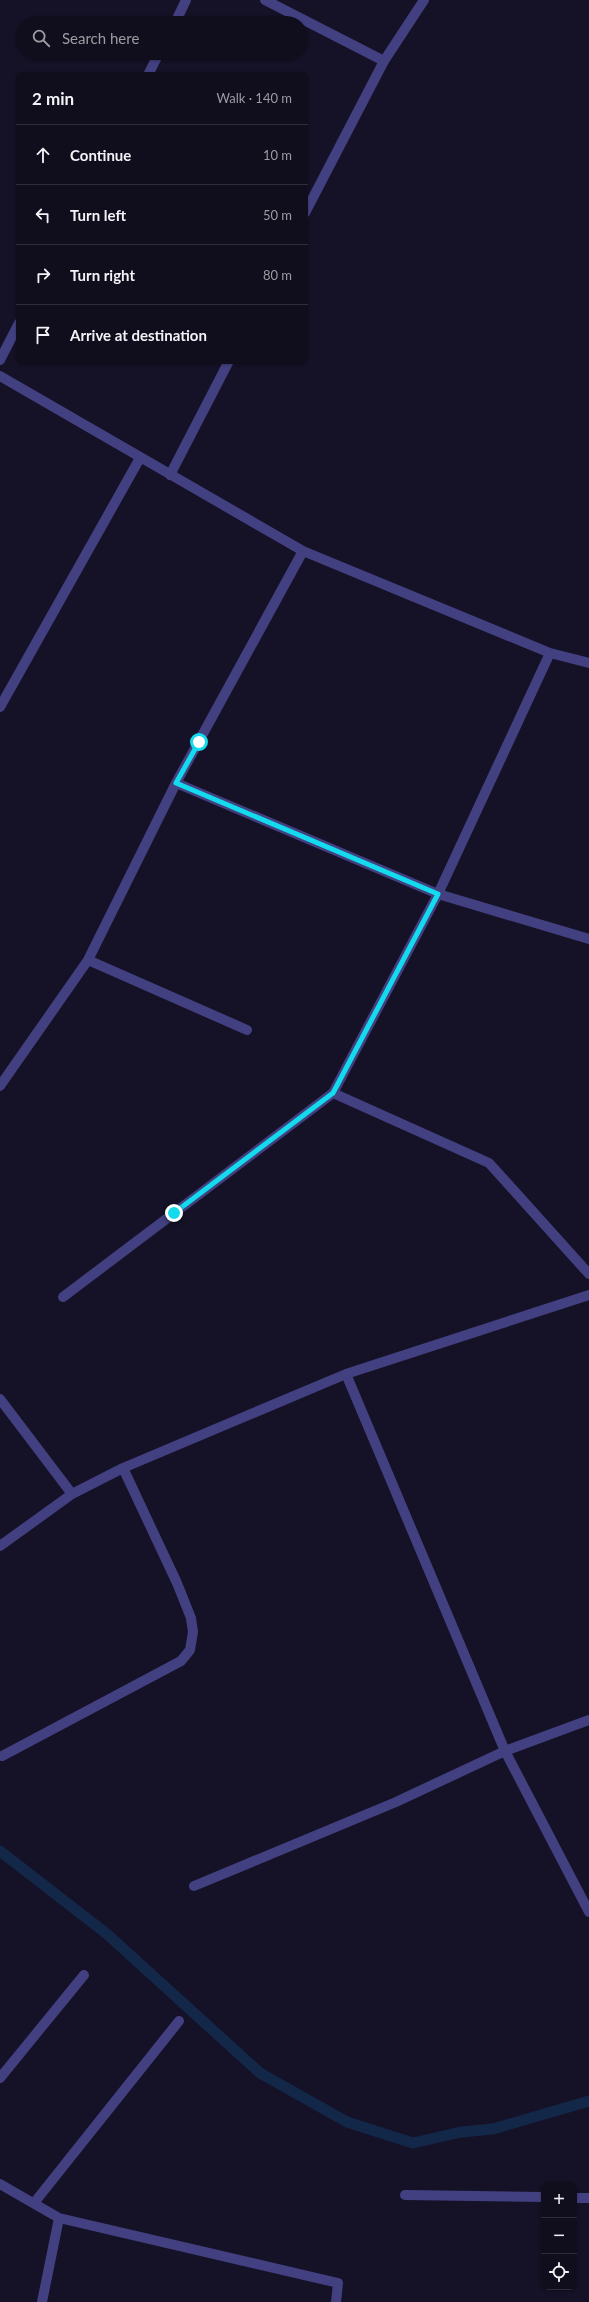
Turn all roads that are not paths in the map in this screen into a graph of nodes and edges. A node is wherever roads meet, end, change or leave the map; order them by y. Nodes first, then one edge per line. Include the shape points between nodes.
1 (186, 0) edge
2 (265, 0) edge
3 (424, 0) edge
4 (178, 16) edge
5 (296, 16) edge
6 (308, 22) edge
7 (156, 60) edge
8 (384, 61) junction
9 (150, 72) edge
10 (308, 207) edge
11 (16, 329) edge
12 (0, 360) edge
13 (227, 364) edge
14 (0, 376) edge
15 (140, 458) junction
16 (170, 475) junction
17 (303, 551) junction
18 (550, 653) junction
19 (589, 663) edge
20 (0, 707) edge
21 (176, 783) junction
22 (438, 894) junction
23 (589, 939) edge
24 (88, 960) junction
25 (247, 1030) dead end
26 (0, 1086) edge
27 (333, 1093) junction
28 (589, 1274) edge
29 (589, 1295) edge
30 (63, 1297) dead end
31 (346, 1374) junction
32 (0, 1399) edge
33 (123, 1468) junction
34 (72, 1494) junction
35 (0, 1546) edge
36 (589, 1720) edge
37 (505, 1752) junction
38 (2, 1756) dead end
39 (194, 1886) dead end
40 (589, 1912) edge
41 (84, 1975) dead end
42 (179, 2021) dead end
43 (0, 2078) edge
44 (0, 2184) edge
45 (405, 2195) dead end
46 (541, 2197) edge
47 (577, 2198) edge
48 (589, 2198) edge
49 (34, 2203) junction
50 (60, 2218) junction
51 (42, 2302) edge
52 (336, 2302) edge

1 - 4 street
2 - 5 street
3 - 8 street
6 - 8 street
7 - 9 street
8 - 10 street
11 - 12 street
13 - 16 street
14 - 15 street
15 - 16 street
15 - 20 street
16 - 17 street
17 - 18 street
17 - 21 street
18 - 19 street
18 - 22 street
21 - 22 street
21 - 24 street
22 - 23 street
22 - 27 street
24 - 25 street
24 - 26 street
27 - 28 street via 489,1163
27 - 30 street
29 - 31 street
31 - 33 street
31 - 37 street
32 - 34 street
33 - 34 street
33 - 38 street via 191,1618 193,1632 190,1650 181,1660
34 - 35 street
36 - 37 street
37 - 39 street via 396,1802
37 - 40 street
41 - 43 street
42 - 49 street
44 - 49 street
45 - 46 street
47 - 48 street
49 - 50 street
50 - 51 street
50 - 52 street via 338,2283

